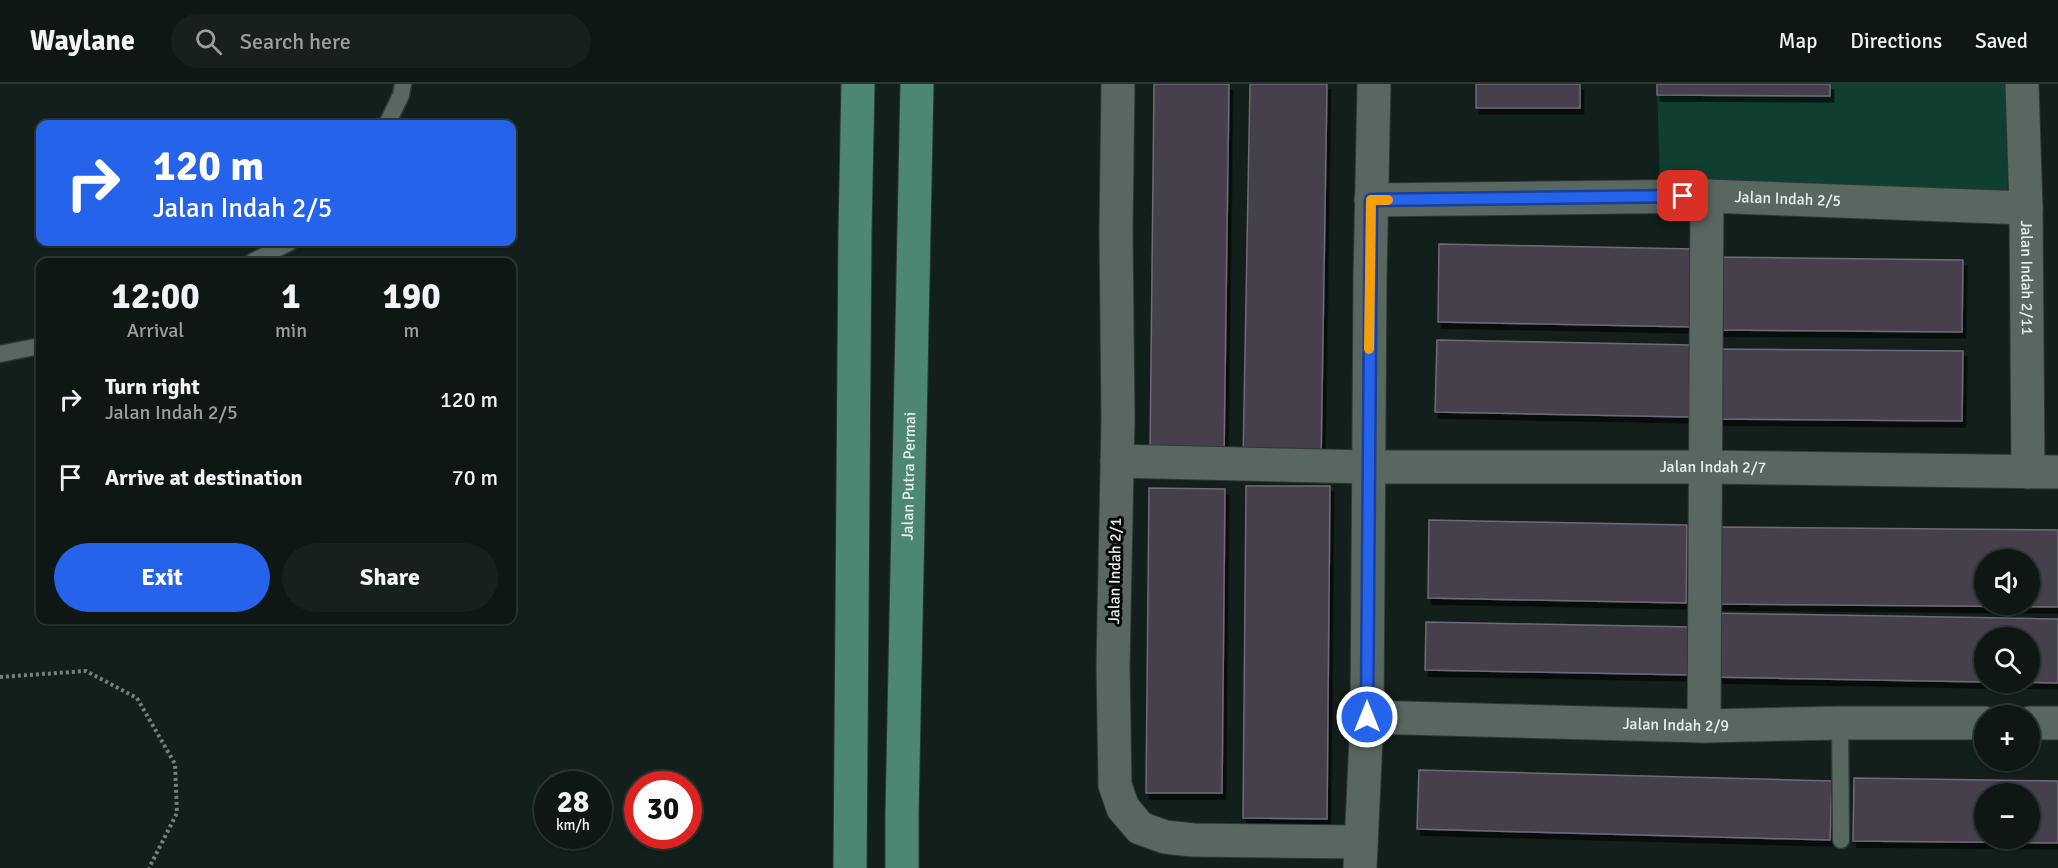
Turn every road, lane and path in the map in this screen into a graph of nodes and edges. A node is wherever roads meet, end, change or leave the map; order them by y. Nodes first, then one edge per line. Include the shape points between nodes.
1 (403, 84) edge
2 (858, 84) edge
3 (917, 84) edge
4 (1118, 84) edge
5 (1374, 84) edge
6 (2022, 84) edge
7 (389, 120) edge
8 (1707, 196) junction
9 (1371, 200) junction
10 (2026, 208) junction
11 (282, 246) edge
12 (260, 258) edge
13 (36, 347) edge
14 (0, 354) edge
15 (1117, 461) junction
16 (1368, 467) junction
17 (1705, 467) junction
18 (2043, 472) edge
19 (0, 677) edge
20 (1367, 717) junction
21 (1840, 723) junction
22 (1974, 723) edge
23 (2040, 723) edge
24 (2058, 723) edge
25 (1704, 726) junction
26 (902, 814) junction
27 (1841, 840) dead end
28 (1361, 855) edge
29 (149, 868) edge
30 (850, 868) edge
31 (902, 868) edge
32 (918, 868) edge

1 - 7 lane via 402,95
2 - 30 main road
3 - 26 main road, Jalan Putra Permai
4 - 15 street, Jalan Indah 2/1
5 - 9 street
6 - 10 street, Jalan Indah 2/11
8 - 9 street, Jalan Indah 2/5
8 - 10 street, Jalan Indah 2/5
8 - 17 street
9 - 16 street
10 - 18 street, Jalan Indah 2/11
11 - 12 lane
13 - 14 lane
15 - 16 street, Jalan Indah 2/7
15 - 28 street, Jalan Indah 2/1 via 1115,785 1123,808 1140,828 1164,837
16 - 17 street, Jalan Indah 2/7
16 - 20 street
17 - 18 street, Jalan Indah 2/7
17 - 25 street
19 - 29 path via 86,670 137,698 175,764 177,813
20 - 25 street, Jalan Indah 2/9
20 - 28 street
21 - 22 street, Jalan Indah 2/9
21 - 25 street, Jalan Indah 2/9
21 - 27 lane
23 - 24 street
26 - 31 main road, Jalan Putra Permai
26 - 32 main road

